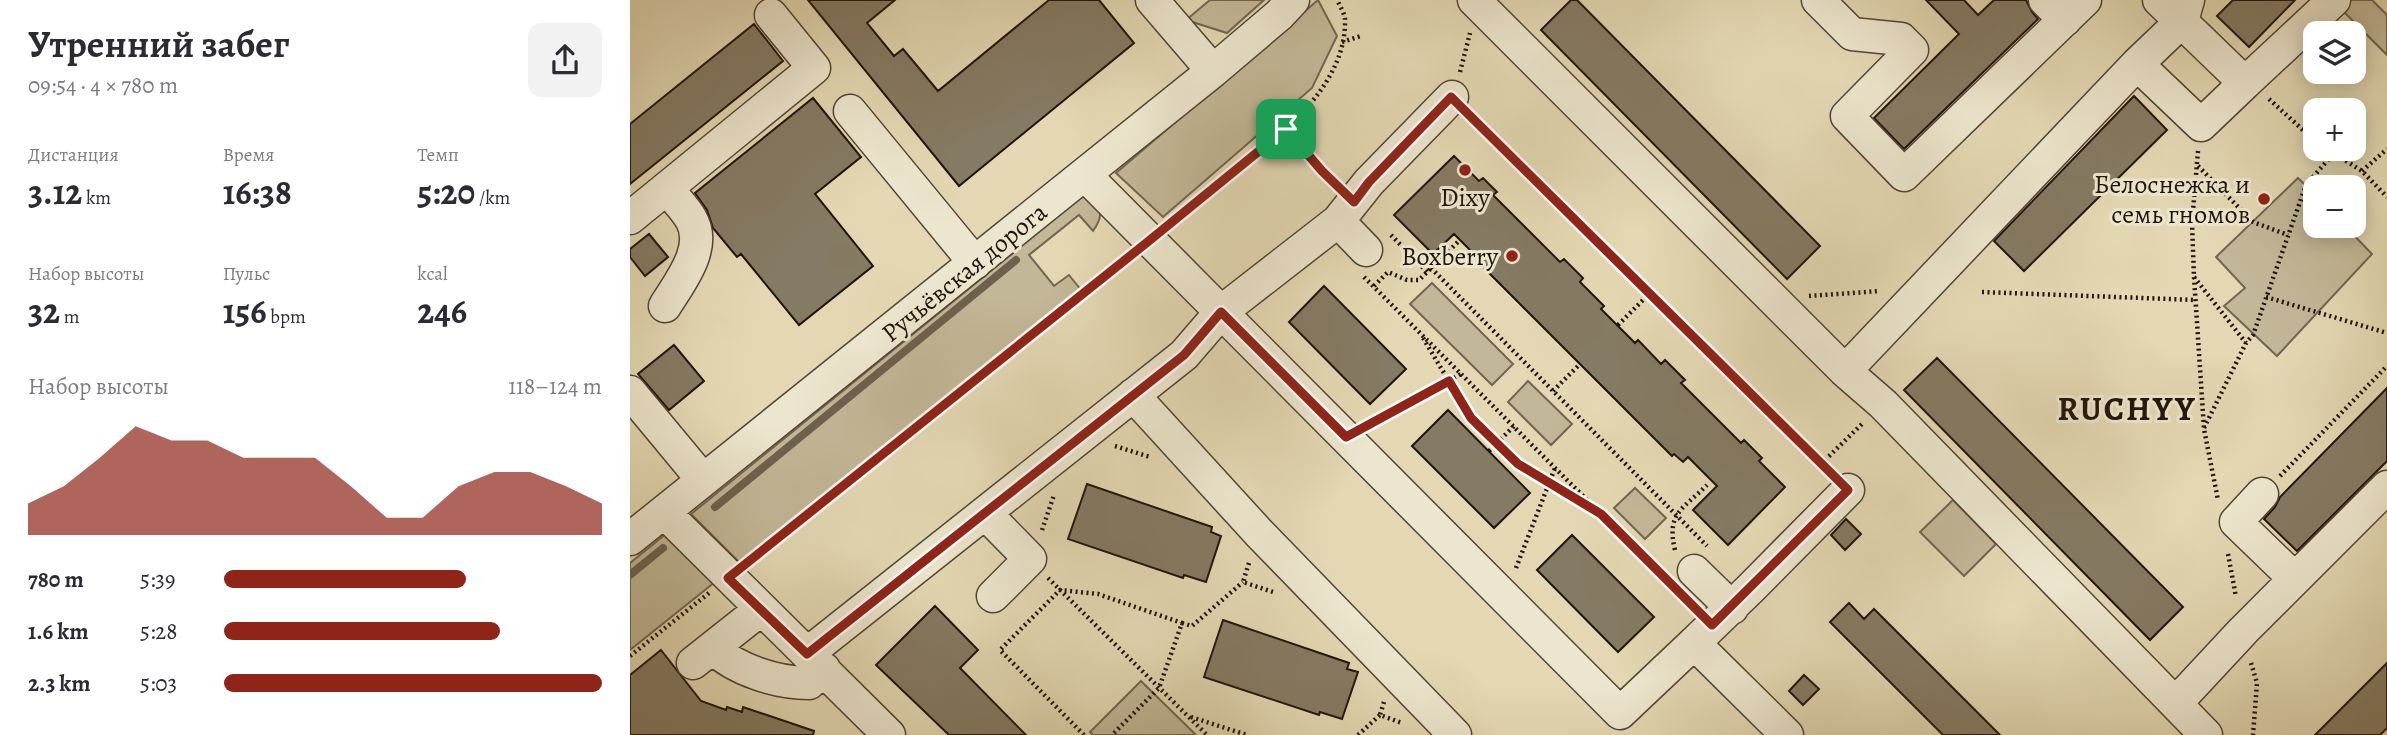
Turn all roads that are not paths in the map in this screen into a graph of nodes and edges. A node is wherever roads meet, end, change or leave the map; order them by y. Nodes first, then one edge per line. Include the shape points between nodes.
1 (1152, 0) edge
2 (1293, 0) edge
3 (1818, 0) edge
4 (2159, 0) edge
5 (2334, 0) edge
6 (1482, 2) edge
7 (2065, 7) edge
8 (2185, 10) edge
9 (771, 15) dead end
10 (2137, 64) junction
11 (1213, 71) junction
12 (2245, 83) junction
13 (1451, 97) road end
14 (850, 111) dead end
15 (1085, 175) junction
16 (667, 188) junction
17 (1346, 211) junction
18 (630, 218) edge
19 (1361, 260) road end
20 (975, 263) junction
21 (665, 306) dead end
22 (1221, 312) junction
23 (1845, 371) junction
24 (630, 393) edge
25 (1133, 395) junction
26 (703, 480) junction
27 (2387, 487) edge
28 (1848, 490) road end
29 (2262, 494) road end
30 (664, 512) junction
31 (985, 513) junction
32 (630, 539) edge
33 (1686, 566) road end
34 (2295, 579) junction
35 (993, 597) dead end
36 (1732, 608) junction
37 (760, 610) junction
38 (1693, 643) junction
39 (815, 662) junction
40 (2176, 703) junction
41 (889, 735) edge
42 (1455, 735) edge
43 (1787, 735) edge
44 (2206, 735) edge

1 - 11 street
2 - 11 street, Ручьёвская дорога
3 - 7 street via 1852,34 1901,39 1912,50 1847,116 1905,175
4 - 8 street
5 - 12 street
6 - 23 street
8 - 10 street
8 - 12 street
9 - 16 street via 814,68
10 - 12 street via 2201,125
10 - 23 street
11 - 15 street, Ручьёвская дорога
13 - 17 street
14 - 20 street
15 - 20 street, Ручьёвская дорога
15 - 22 street
16 - 18 street
16 - 21 street via 693,220 696,239 690,265
17 - 19 street
17 - 22 street
20 - 26 street, Ручьёвская дорога
22 - 25 street via 1184,355
22 - 38 street via 1620,713
23 - 40 street via 1883,404
24 - 26 street
25 - 31 street
25 - 42 street via 1258,533
26 - 30 street, Ручьёвская дорога
27 - 34 street
28 - 36 street
29 - 34 street via 2236,522
30 - 32 street, Ручьёвская дорога
30 - 37 street
31 - 35 street via 1030,559
31 - 39 street
33 - 36 street
34 - 40 street
36 - 38 street
37 - 39 street
37 - 39 street via 703,656 790,683 809,683
38 - 43 street
39 - 41 street
40 - 44 street

